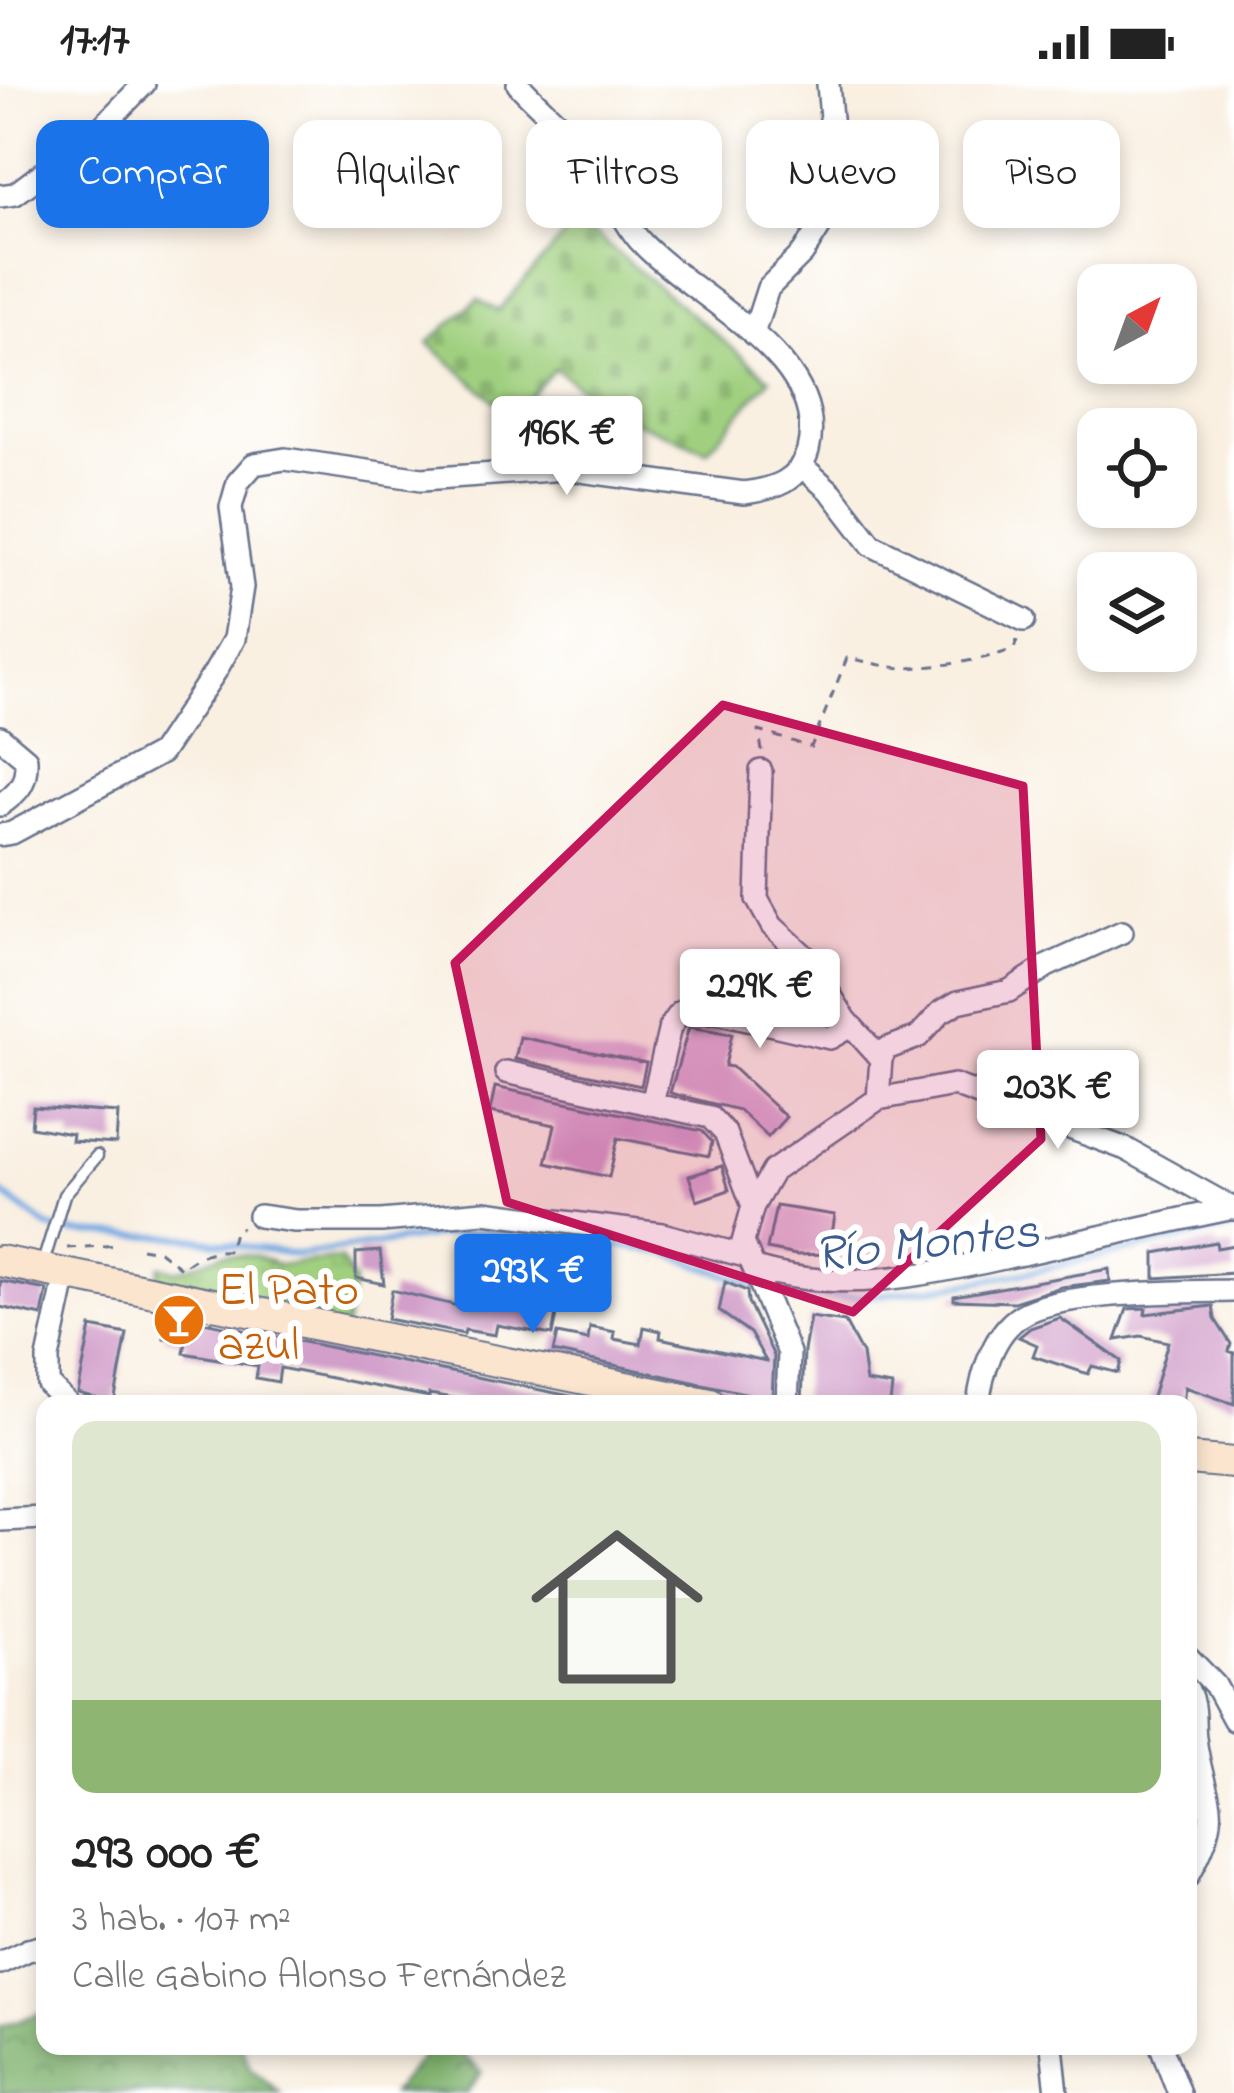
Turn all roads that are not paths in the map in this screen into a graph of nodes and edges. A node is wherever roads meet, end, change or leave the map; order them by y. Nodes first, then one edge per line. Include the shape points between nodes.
1 (144, 84) edge
2 (518, 84) edge
3 (828, 84) edge
4 (0, 196) edge
5 (753, 334) junction
6 (801, 465) junction
7 (1024, 620) road end
8 (0, 736) edge
9 (761, 771) road end
10 (0, 805) edge
11 (0, 835) edge
12 (1122, 932) dead end
13 (846, 1020) junction
14 (881, 1059) junction
15 (506, 1072) dead end
16 (878, 1099) junction
17 (652, 1104) junction
18 (97, 1156) dead end
19 (753, 1206) junction
20 (1233, 1208) edge
21 (259, 1216) dead end
22 (51, 1258) junction
23 (0, 1261) edge
24 (755, 1267) junction
25 (1234, 1291) edge
26 (59, 1395) edge
27 (669, 1395) edge
28 (788, 1395) edge
29 (979, 1395) edge
30 (1197, 1460) edge
31 (1234, 1463) edge
32 (36, 1518) edge
33 (0, 1520) edge
34 (1197, 1666) edge
35 (1234, 1720) edge
36 (1197, 1746) edge
37 (1197, 1860) edge
38 (36, 1949) edge
39 (0, 1963) edge
40 (1053, 2055) edge
41 (1164, 2055) edge
42 (1057, 2093) edge
43 (1179, 2093) edge

1 - 4 street via 94,134 15,194
2 - 5 street via 592,160 638,240
3 - 5 street via 826,215 769,288
5 - 6 street via 805,396 811,425
6 - 7 street via 872,545
6 - 11 street via 772,489 745,493 566,469 422,479 285,459 254,464 231,507 242,587 234,639 179,728 161,753
8 - 10 street via 26,759 27,774
9 - 13 street via 757,898
12 - 14 street via 1009,991 958,1002
13 - 14 street
13 - 17 street via 830,1038 717,1012 681,1012
14 - 16 street
15 - 17 street
16 - 19 street via 773,1171
16 - 20 street via 954,1085 1126,1149
17 - 19 street via 710,1117 725,1133
18 - 22 lane via 64,1195
19 - 24 street via 743,1242
20 - 24 street via 938,1274 829,1280
21 - 24 street via 381,1221 484,1212 662,1234
22 - 23 street
22 - 26 street via 47,1384
22 - 27 street
24 - 28 street via 790,1353
25 - 29 street via 1069,1301 1022,1315 983,1370
30 - 31 street
32 - 33 street
34 - 35 street
36 - 37 street via 1213,1818
38 - 39 street
40 - 42 street
41 - 43 street

